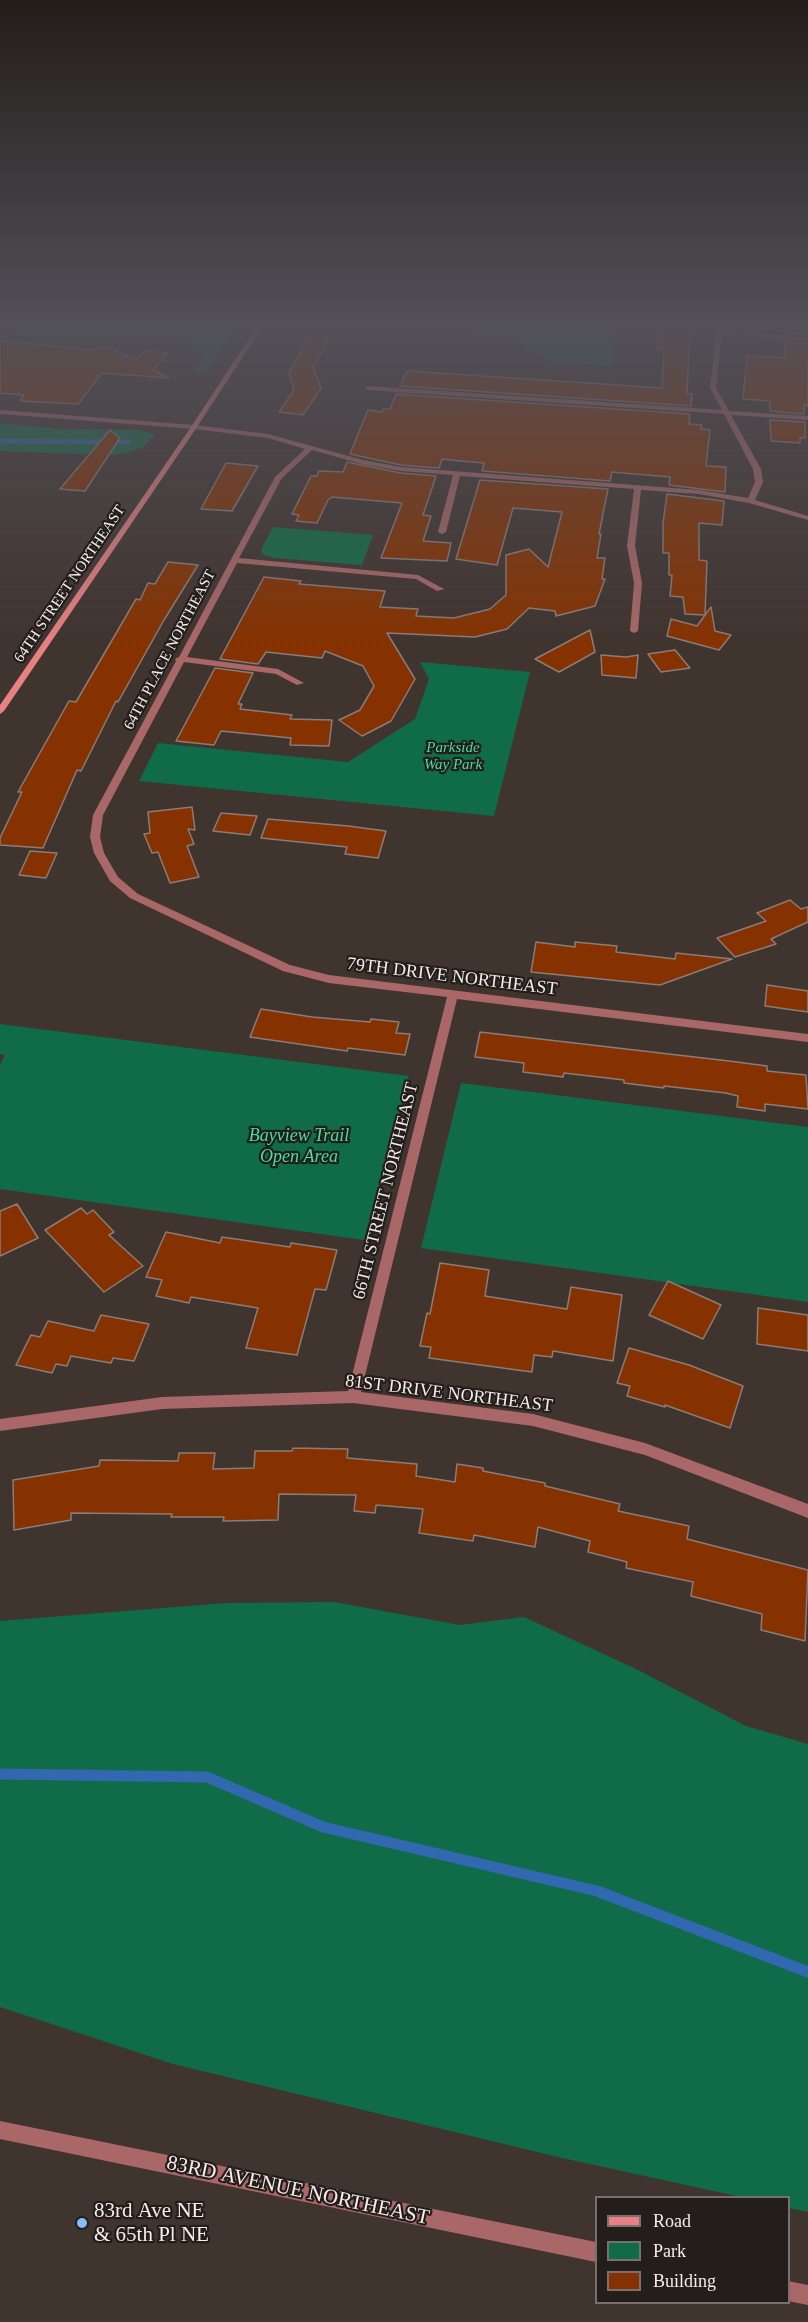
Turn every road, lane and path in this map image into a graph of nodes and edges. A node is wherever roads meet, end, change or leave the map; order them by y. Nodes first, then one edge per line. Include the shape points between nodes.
1 (191, 431) edge
2 (230, 431) edge
3 (737, 431) edge
4 (310, 448) junction
5 (457, 475) junction
6 (638, 487) junction
7 (750, 501) junction
8 (808, 518) edge
9 (442, 532) dead end
10 (234, 560) junction
11 (440, 589) dead end
12 (634, 631) dead end
13 (179, 659) junction
14 (300, 683) dead end
15 (0, 711) edge
16 (114, 879) joint
17 (453, 994) junction
18 (808, 1038) edge
19 (353, 1397) junction
20 (0, 1425) edge
21 (808, 1511) edge
22 (0, 2130) edge
23 (595, 2252) edge
24 (790, 2291) edge
25 (808, 2295) edge

1 - 15 main road, 64TH STREET NORTHEAST
2 - 4 street via 268,436
3 - 7 street via 757,469 759,482
4 - 5 street via 362,462
4 - 10 street, 64TH PLACE NORTHEAST via 279,477
5 - 6 street
5 - 9 street
6 - 7 street
6 - 12 street via 631,546 638,583
7 - 8 street
10 - 11 street via 418,577
10 - 13 street, 64TH PLACE NORTHEAST
13 - 14 street via 278,672
13 - 16 street, 64TH PLACE NORTHEAST via 98,815 95,837 99,854
16 - 17 street, 79TH DRIVE NORTHEAST via 152,906 287,968 329,979
17 - 18 street, 79TH DRIVE NORTHEAST
17 - 19 street, 66TH STREET NORTHEAST
19 - 20 street, 81ST DRIVE NORTHEAST via 162,1403
19 - 21 street, 81ST DRIVE NORTHEAST via 533,1420 645,1449
22 - 23 street, 83RD AVENUE NORTHEAST
24 - 25 street

